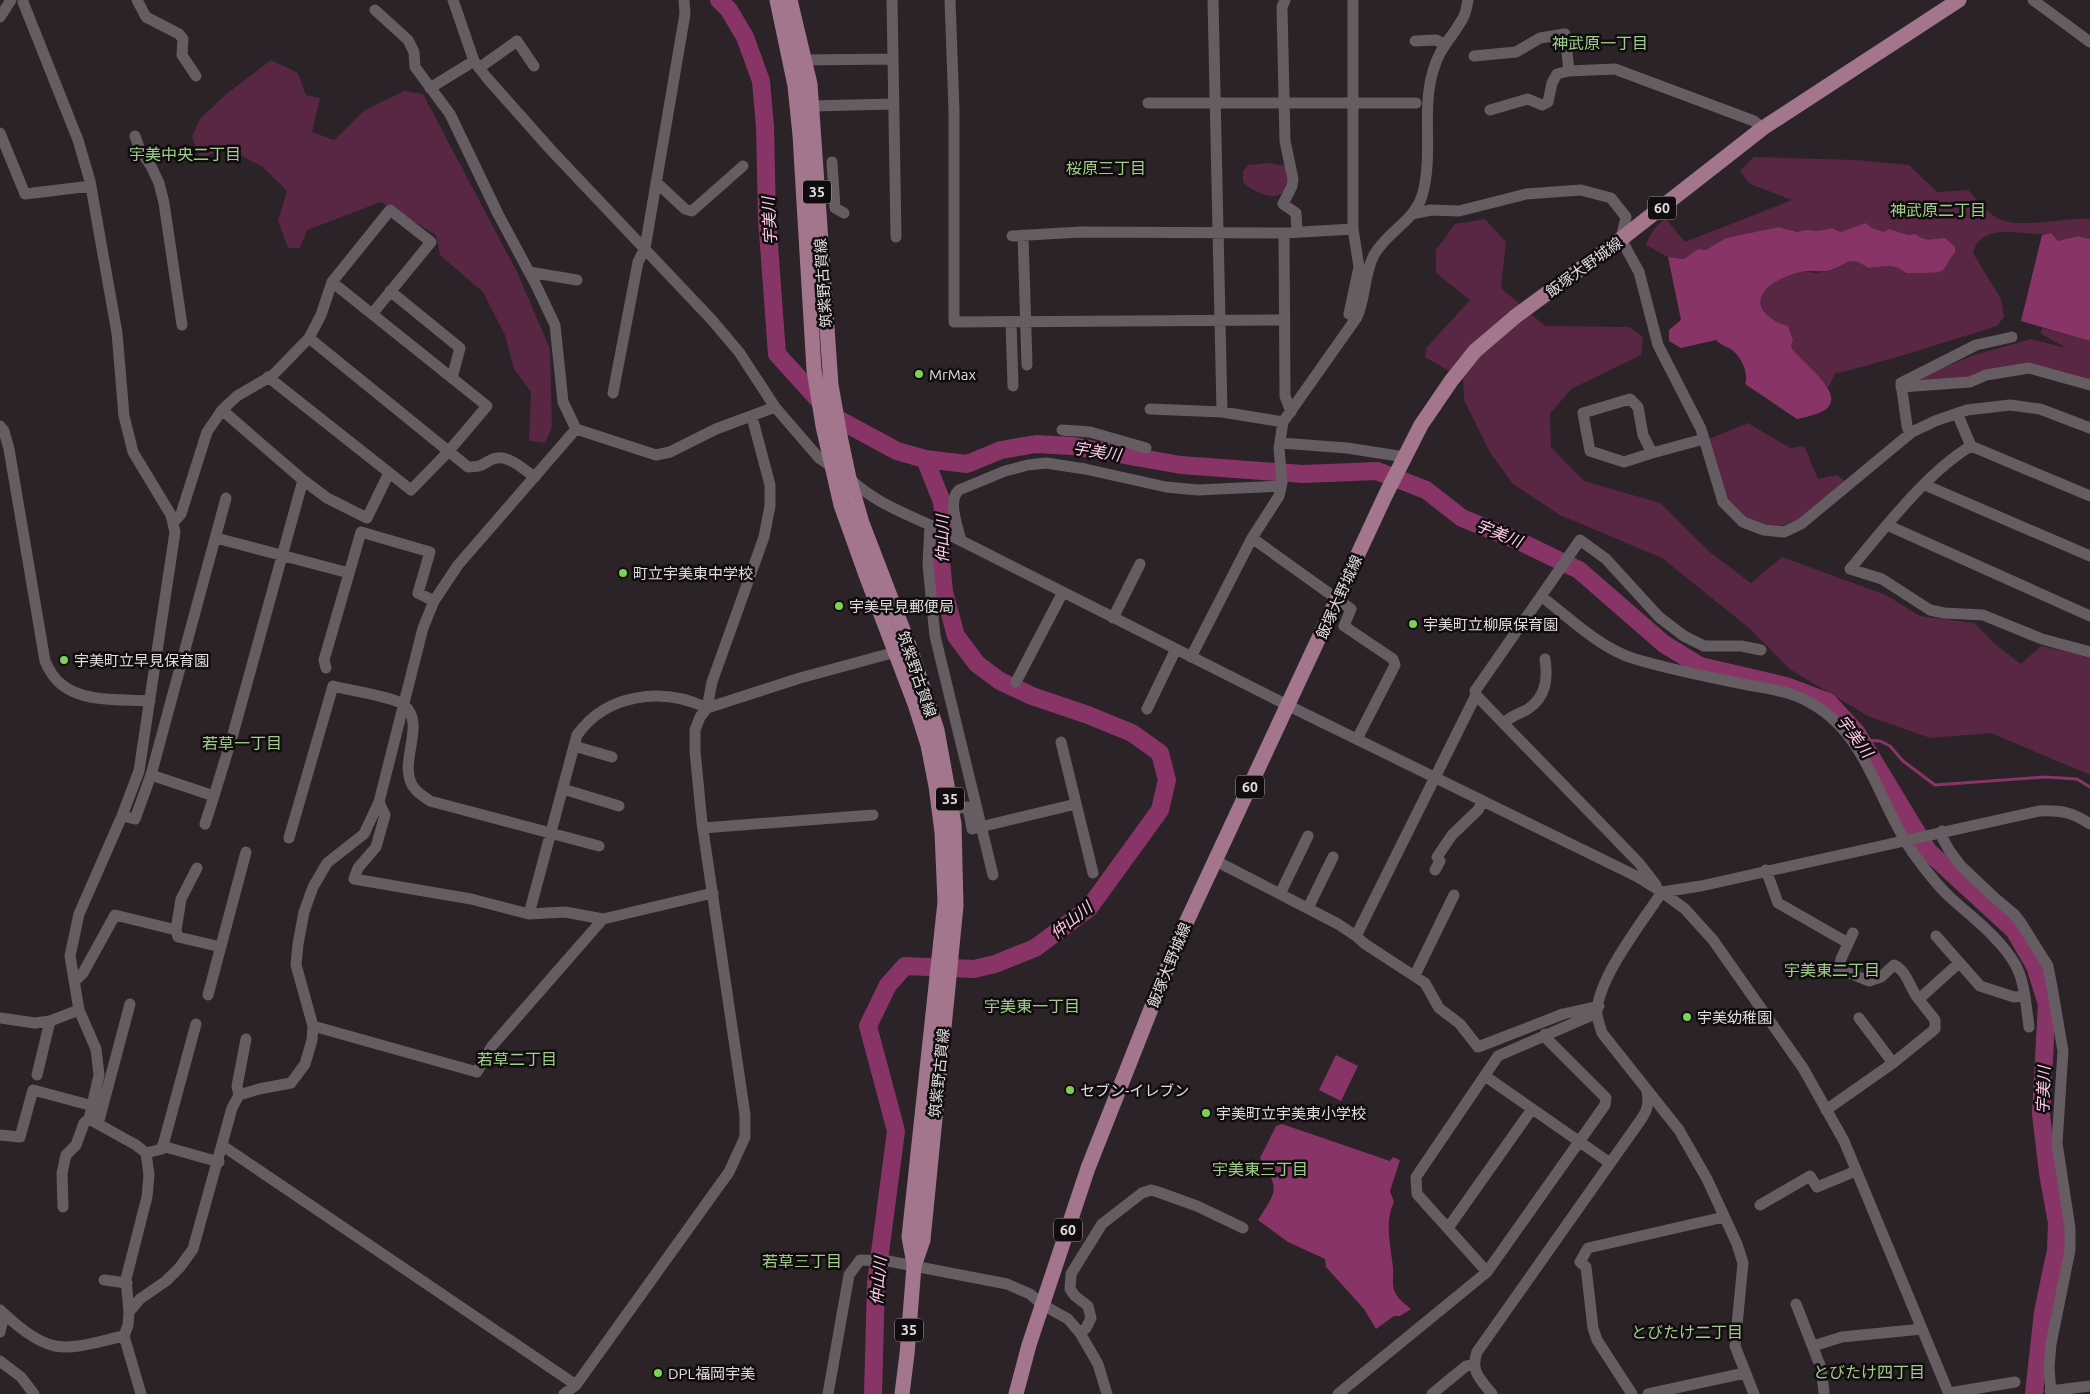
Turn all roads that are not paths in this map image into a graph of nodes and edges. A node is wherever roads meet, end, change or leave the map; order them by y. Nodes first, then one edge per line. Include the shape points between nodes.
1 (11, 0) edge
2 (137, 0) edge
3 (453, 0) edge
4 (684, 0) edge
5 (777, 0) edge
6 (790, 0) edge
7 (892, 0) edge
8 (950, 0) edge
9 (1213, 0) edge
10 (1285, 0) edge
11 (1354, 0) edge
12 (1468, 0) edge
13 (1959, 0) edge
14 (2033, 0) edge
15 (23, 2) dead end
16 (1940, 5) edge
17 (375, 10) dead end
18 (0, 17) edge
19 (1415, 41) dead end
20 (2090, 42) edge
21 (1444, 44) junction
22 (1474, 56) dead end
23 (893, 59) junction
24 (804, 60) junction
25 (477, 64) junction
26 (534, 66) dead end
27 (1570, 71) junction
28 (196, 76) dead end
29 (430, 88) junction
30 (1148, 102) dead end
31 (1215, 103) junction
32 (1353, 103) junction
33 (1416, 103) dead end
34 (894, 104) junction
35 (1284, 104) junction
36 (811, 106) junction
37 (1490, 110) dead end
38 (1763, 128) junction
39 (0, 134) edge
40 (135, 136) dead end
41 (743, 166) dead end
42 (815, 169) junction
43 (656, 182) junction
44 (91, 186) junction
45 (844, 213) dead end
46 (1412, 214) junction
47 (1352, 229) junction
48 (1297, 232) junction
49 (1284, 233) junction
50 (1217, 234) junction
51 (896, 237) dead end
52 (1621, 239) junction
53 (645, 248) junction
54 (529, 272) junction
55 (577, 280) dead end
56 (332, 282) junction
57 (390, 291) junction
58 (372, 314) junction
59 (1356, 317) junction
60 (1218, 320) junction
61 (1285, 320) junction
62 (1011, 323) junction
63 (1026, 323) junction
64 (182, 325) dead end
65 (2012, 337) dead end
66 (309, 338) junction
67 (1026, 365) dead end
68 (268, 377) junction
69 (452, 378) junction
70 (2090, 385) edge
71 (1013, 386) dead end
72 (1901, 387) junction
73 (613, 393) dead end
74 (775, 407) junction
75 (1150, 408) dead end
76 (222, 410) junction
77 (1222, 412) junction
78 (1291, 412) junction
79 (1958, 413) junction
80 (752, 417) junction
81 (1283, 422) junction
82 (0, 426) edge
83 (2090, 428) edge
84 (576, 429) junction
85 (1062, 430) dead end
86 (1910, 434) junction
87 (1704, 439) junction
88 (1280, 445) junction
89 (1972, 446) junction
90 (1146, 448) dead end
91 (448, 452) junction
92 (1652, 453) junction
93 (1403, 461) junction
94 (832, 466) junction
95 (389, 473) junction
96 (535, 477) junction
97 (849, 478) junction
98 (303, 480) junction
99 (1282, 484) junction
100 (1925, 485) junction
101 (2090, 496) edge
102 (226, 498) dead end
103 (174, 522) junction
104 (930, 525) junction
105 (1887, 525) junction
106 (216, 538) junction
107 (1252, 538) junction
108 (959, 540) junction
109 (282, 556) junction
110 (2090, 556) edge
111 (1140, 564) dead end
112 (349, 573) junction
113 (1062, 592) junction
114 (1541, 596) junction
115 (1337, 598) junction
116 (434, 601) junction
117 (2090, 616) edge
118 (1113, 618) junction
119 (1176, 649) junction
120 (903, 650) junction
121 (1761, 650) dead end
122 (2090, 652) edge
123 (1191, 657) junction
124 (1545, 660) dead end
125 (326, 668) dead end
126 (1016, 682) dead end
127 (1476, 694) junction
128 (150, 702) junction
129 (404, 704) junction
130 (1287, 705) junction
131 (708, 708) junction
132 (1147, 709) dead end
133 (1504, 723) junction
134 (1357, 739) junction
135 (1061, 742) dead end
136 (574, 746) junction
137 (612, 757) dead end
138 (151, 775) junction
139 (1435, 777) junction
140 (563, 789) junction
141 (214, 796) junction
142 (1483, 801) junction
143 (379, 802) junction
144 (1076, 804) junction
145 (619, 806) dead end
146 (952, 809) junction
147 (873, 815) dead end
148 (122, 816) junction
149 (205, 824) dead end
150 (2090, 824) edge
151 (703, 828) junction
152 (982, 828) junction
153 (1940, 832) junction
154 (551, 834) junction
155 (1308, 836) dead end
156 (289, 838) dead end
157 (1907, 839) junction
158 (599, 846) dead end
159 (246, 852) dead end
160 (1332, 856) dead end
161 (1216, 861) junction
162 (197, 868) dead end
163 (1435, 870) dead end
164 (1766, 870) junction
165 (1093, 873) dead end
166 (992, 875) dead end
167 (1662, 892) junction
168 (713, 893) junction
169 (1280, 894) junction
170 (1454, 895) dead end
171 (1308, 908) junction
172 (529, 914) junction
173 (603, 919) junction
174 (176, 930) junction
175 (1356, 936) junction
176 (1936, 936) dead end
177 (221, 947) junction
178 (946, 955) junction
179 (1959, 963) junction
180 (1415, 975) junction
181 (74, 982) junction
182 (208, 995) dead end
183 (2024, 996) junction
184 (1919, 999) junction
185 (130, 1004) dead end
186 (1598, 1009) junction
187 (80, 1010) junction
188 (0, 1018) edge
189 (1859, 1018) dead end
190 (50, 1021) junction
191 (196, 1024) dead end
192 (313, 1026) junction
193 (2029, 1027) dead end
194 (1544, 1034) junction
195 (246, 1040) dead end
196 (1893, 1063) junction
197 (37, 1075) dead end
198 (1484, 1076) junction
199 (1648, 1092) junction
200 (239, 1095) junction
201 (93, 1106) junction
202 (1532, 1109) junction
203 (1826, 1110) junction
204 (93, 1122) junction
205 (0, 1135) edge
206 (1579, 1141) junction
207 (162, 1146) junction
208 (223, 1146) junction
209 (146, 1153) junction
210 (219, 1162) junction
211 (1610, 1164) junction
212 (1856, 1171) junction
213 (1760, 1206) dead end
214 (63, 1207) dead end
215 (1724, 1217) junction
216 (1243, 1228) dead end
217 (1448, 1228) junction
218 (914, 1266) junction
219 (1487, 1272) junction
220 (104, 1280) dead end
221 (127, 1283) junction
222 (1796, 1304) dead end
223 (1043, 1305) junction
224 (2, 1312) edge
225 (129, 1312) junction
226 (1922, 1328) junction
227 (0, 1332) edge
228 (1080, 1333) junction
229 (124, 1336) junction
230 (1813, 1346) junction
231 (0, 1361) edge
232 (1474, 1364) junction
233 (1745, 1373) junction
234 (2015, 1382) dead end
235 (576, 1384) junction
236 (2090, 1386) edge
237 (1439, 1392) edge
238 (1824, 1392) dead end
239 (2051, 1393) edge
240 (34, 1394) edge
241 (142, 1394) edge
242 (564, 1394) edge
243 (828, 1394) edge
244 (902, 1394) edge
245 (1016, 1394) edge
246 (1107, 1394) edge
247 (1338, 1394) edge
248 (1492, 1394) edge
249 (1632, 1394) edge
250 (1648, 1394) edge
251 (1754, 1394) edge
252 (1949, 1394) edge

1 - 18 street
2 - 28 street via 146,17 183,39 182,55
3 - 25 street
4 - 43 street via 685,14
5 - 94 main road, 筑紫野古賀線 / 35 via 795,86 814,370
6 - 24 main road, 筑紫野古賀線 / 35
7 - 23 street
8 - 62 street via 954,110 954,322
9 - 31 street
10 - 35 street via 1282,7
11 - 32 street
12 - 21 street via 1464,18
13 - 16 main road, 飯塚大野城線 / 60
14 - 20 street
15 - 44 street via 78,140
16 - 38 main road, 飯塚大野城線 / 60
17 - 29 street via 408,40 414,52 415,67
19 - 21 street via 1436,40
21 - 46 street via 1428,90 1426,170 1421,196
22 - 27 street via 1516,52 1540,38 1564,34
23 - 24 street
23 - 34 street
24 - 36 main road, 筑紫野古賀線 / 35
25 - 26 street via 517,41
25 - 29 street
25 - 53 street via 551,150
27 - 37 street via 1554,77 1548,102 1542,105 1528,99
27 - 38 street via 1615,69 1754,121
29 - 54 street via 450,114
30 - 31 street
31 - 35 street
31 - 50 street
32 - 33 street
32 - 35 street
32 - 47 street
34 - 36 street
34 - 51 street
35 - 48 street via 1285,141 1293,179 1283,204 1296,213
36 - 42 main road, 筑紫野古賀線 / 35
38 - 52 main road, 飯塚大野城線 / 60
39 - 44 street via 25,194
40 - 64 street via 151,166 164,203
41 - 43 street via 692,211
42 - 45 street via 832,165 836,208
42 - 97 main road, 筑紫野古賀線 / 35 via 831,386
43 - 53 street
44 - 103 street via 117,333 124,416 133,452
46 - 52 street via 1430,210 1459,211 1526,194 1581,190 1611,198 1626,217
46 - 59 street via 1374,255
47 - 48 street
47 - 59 street via 1359,266 1349,314
48 - 49 street
49 - 50 street
49 - 61 street
50 - 60 street
50 - 63 street via 1080,232 1017,235
52 - 87 street via 1639,272 1658,345 1702,429
52 - 93 main road, 飯塚大野城線 / 60 via 1516,316 1475,351 1421,425
53 - 73 street via 638,262
53 - 74 street via 739,352
54 - 55 street
54 - 84 street via 555,325 563,402
56 - 57 street via 390,210 431,242
56 - 58 street
56 - 66 street
57 - 58 street
57 - 69 street via 460,348
58 - 69 street
59 - 78 street
60 - 61 street
60 - 63 street
60 - 77 street
61 - 78 street via 1285,396
62 - 63 street
62 - 71 street
63 - 67 street
65 - 72 street via 1976,345 1901,382
66 - 68 street
66 - 91 street
68 - 76 street via 237,396
68 - 95 street
69 - 91 street via 487,406
70 - 72 street via 2030,368 1986,375 1970,382
72 - 86 street
74 - 80 street
74 - 94 street via 819,458
75 - 77 street
76 - 98 street
76 - 103 street via 207,432 181,514
77 - 81 street
78 - 81 street
79 - 83 street via 2010,405 2040,409
79 - 86 street
79 - 89 street
80 - 84 street via 656,455
80 - 131 street via 770,485 770,506 764,537 712,682
81 - 88 street
82 - 128 street via 9,449 45,661 51,674 61,685 76,693
84 - 96 street
85 - 90 street via 1090,432
86 - 87 street via 1801,524 1784,532 1764,530 1743,522 1723,502
87 - 92 street
88 - 93 street via 1347,448
88 - 99 street
89 - 100 street via 1953,457
89 - 101 street
91 - 95 street via 411,490
91 - 96 street via 468,467 481,467 495,458 507,459
92 - 92 street via 1643,435 1638,407 1630,399 1583,413 1590,451 1624,462
93 - 115 main road, 飯塚大野城線 / 60
94 - 97 street
94 - 120 main road, 筑紫野古賀線 / 35 via 862,567
95 - 98 street via 367,518 327,498
96 - 116 street via 458,565
97 - 104 street via 862,491 885,505
97 - 120 main road, 筑紫野古賀線 / 35
98 - 109 street
99 - 107 street via 1279,496
99 - 108 street via 1198,490 1085,467 1046,463 1028,465 958,490 953,498
100 - 105 street
100 - 110 street
102 - 106 street
103 - 128 street via 174,546
104 - 108 street
104 - 152 street via 928,565 935,636
105 - 117 street
105 - 122 street via 1850,569 1882,579 1930,610 1983,615 2042,639
106 - 109 street
106 - 138 street
107 - 115 street
107 - 123 street
108 - 113 street
109 - 112 street
109 - 141 street
111 - 118 street
112 - 116 street via 361,532 430,552 418,593
112 - 125 street via 324,660
113 - 118 street
113 - 126 street
114 - 121 street via 1580,540 1606,559 1660,617 1684,636 1704,646 1741,646
114 - 127 street via 1475,690
114 - 157 street via 1587,633 1627,656 1786,694 1822,709 1845,729
115 - 130 main road, 飯塚大野城線 / 60
115 - 134 street via 1351,609 1344,626 1393,659 1395,665
116 - 129 street via 423,628
118 - 119 street
119 - 123 street
119 - 132 street
120 - 131 street via 800,678
120 - 146 main road, 筑紫野古賀線 / 35 via 936,730
120 - 178 main road, 筑紫野古賀線 / 35 via 936,786 942,832
123 - 130 street
124 - 133 street via 1548,675 1543,694 1528,709
127 - 133 street
127 - 139 street
128 - 148 street via 140,771
129 - 143 street
129 - 154 street via 412,714 407,767 413,788 430,801
129 - 156 street via 333,686
130 - 134 street
130 - 161 main road, 飯塚大野城線 / 60
131 - 136 street via 691,700 652,695 626,700 604,710 585,725
131 - 151 street via 695,730
133 - 167 street via 1639,863
134 - 139 street
135 - 144 street
136 - 137 street
136 - 140 street
138 - 141 street
138 - 148 street via 135,820
139 - 142 street
139 - 175 street
140 - 145 street
140 - 154 street
141 - 149 street
142 - 163 street via 1452,835 1437,857 1440,862
142 - 167 street
143 - 172 street via 385,815 376,847 358,868 354,879 471,899
143 - 192 street via 364,834 327,863 304,912 296,965
144 - 152 street
144 - 165 street
146 - 152 street via 968,807 972,829
146 - 178 main road, 筑紫野古賀線 / 35 via 956,906
147 - 151 street
148 - 181 street via 79,914 70,956
150 - 153 street via 2077,815 2056,810
151 - 168 street
152 - 166 street
153 - 157 street
153 - 239 street via 1961,866 2014,914 2048,966 2063,1051 2057,1142 2070,1235 2068,1265 2051,1344
154 - 158 street
154 - 172 street
155 - 169 street
157 - 164 street
157 - 183 street via 1938,884 2008,953 2016,966
159 - 177 street
160 - 171 street
161 - 169 street
161 - 223 main road, 飯塚大野城線 / 60 via 1179,938 1088,1168
162 - 174 street via 181,899
164 - 167 street
164 - 184 street via 1778,903 1851,938 1839,969 1869,981 1881,977 1894,965 1903,971
167 - 186 street via 1603,986
167 - 203 street via 1685,909 1713,940 1803,1068
168 - 173 street
168 - 235 street via 745,1115 745,1137 729,1172
169 - 171 street
170 - 180 street
171 - 175 street
172 - 173 street via 565,912
173 - 192 street via 492,1046 477,1072
174 - 177 street via 178,937
174 - 181 street via 115,915 83,973
175 - 180 street
176 - 179 street
177 - 182 street
178 - 218 main road, 筑紫野古賀線 / 35 via 909,1236
179 - 183 street via 1980,986 2014,998
179 - 184 street
180 - 186 street via 1426,983 1439,1008 1460,1024 1478,1047 1563,1014
181 - 187 street
183 - 193 street
184 - 196 street via 1935,1020 1935,1029
185 - 204 street
186 - 194 street
186 - 199 street via 1606,1040
187 - 190 street
187 - 201 street via 96,1050 99,1074
188 - 190 street via 35,1023
189 - 196 street
190 - 197 street
191 - 207 street
192 - 200 street via 306,1064 291,1083
194 - 198 street via 1498,1056
194 - 206 street via 1606,1098 1605,1105
195 - 200 street via 237,1086
196 - 203 street
198 - 202 street
198 - 217 street via 1416,1177 1417,1194
199 - 211 street via 1647,1109
199 - 215 street via 1679,1130 1707,1178
200 - 208 street via 232,1108
201 - 204 street
201 - 205 street via 33,1090 20,1137
202 - 206 street
202 - 217 street
203 - 212 street
204 - 209 street
204 - 214 street via 84,1123 76,1145 66,1155 62,1173
206 - 211 street
206 - 219 street
207 - 209 street via 162,1149
207 - 210 street
208 - 210 street
208 - 235 street
209 - 221 street via 147,1197
210 - 225 street via 193,1249 166,1281 140,1299
211 - 232 street via 1477,1352
212 - 213 street via 1820,1193 1810,1176
212 - 226 street
215 - 233 street via 1743,1263 1735,1346
215 - 249 street via 1588,1248 1580,1262 1586,1267 1597,1340
216 - 228 street via 1158,1192 1142,1193 1102,1224 1071,1274 1070,1288 1088,1306 1091,1318
217 - 219 street
218 - 223 street via 1006,1284 1030,1294
218 - 243 street via 860,1260 849,1275
218 - 244 main road, 筑紫野古賀線 / 35
219 - 247 street
220 - 221 street
221 - 225 street
222 - 230 street
223 - 228 street via 1068,1319
223 - 245 main road, 飯塚大野城線 / 60
224 - 227 street
224 - 229 street via 33,1336 54,1346
225 - 229 street
226 - 230 street via 1842,1337
226 - 252 street
228 - 246 street via 1098,1364
229 - 241 street
230 - 238 street via 1821,1368
231 - 240 street via 21,1377
232 - 237 street via 1466,1366
232 - 248 street via 1476,1373
233 - 250 street
233 - 251 street
234 - 252 street
235 - 242 street
236 - 239 street

